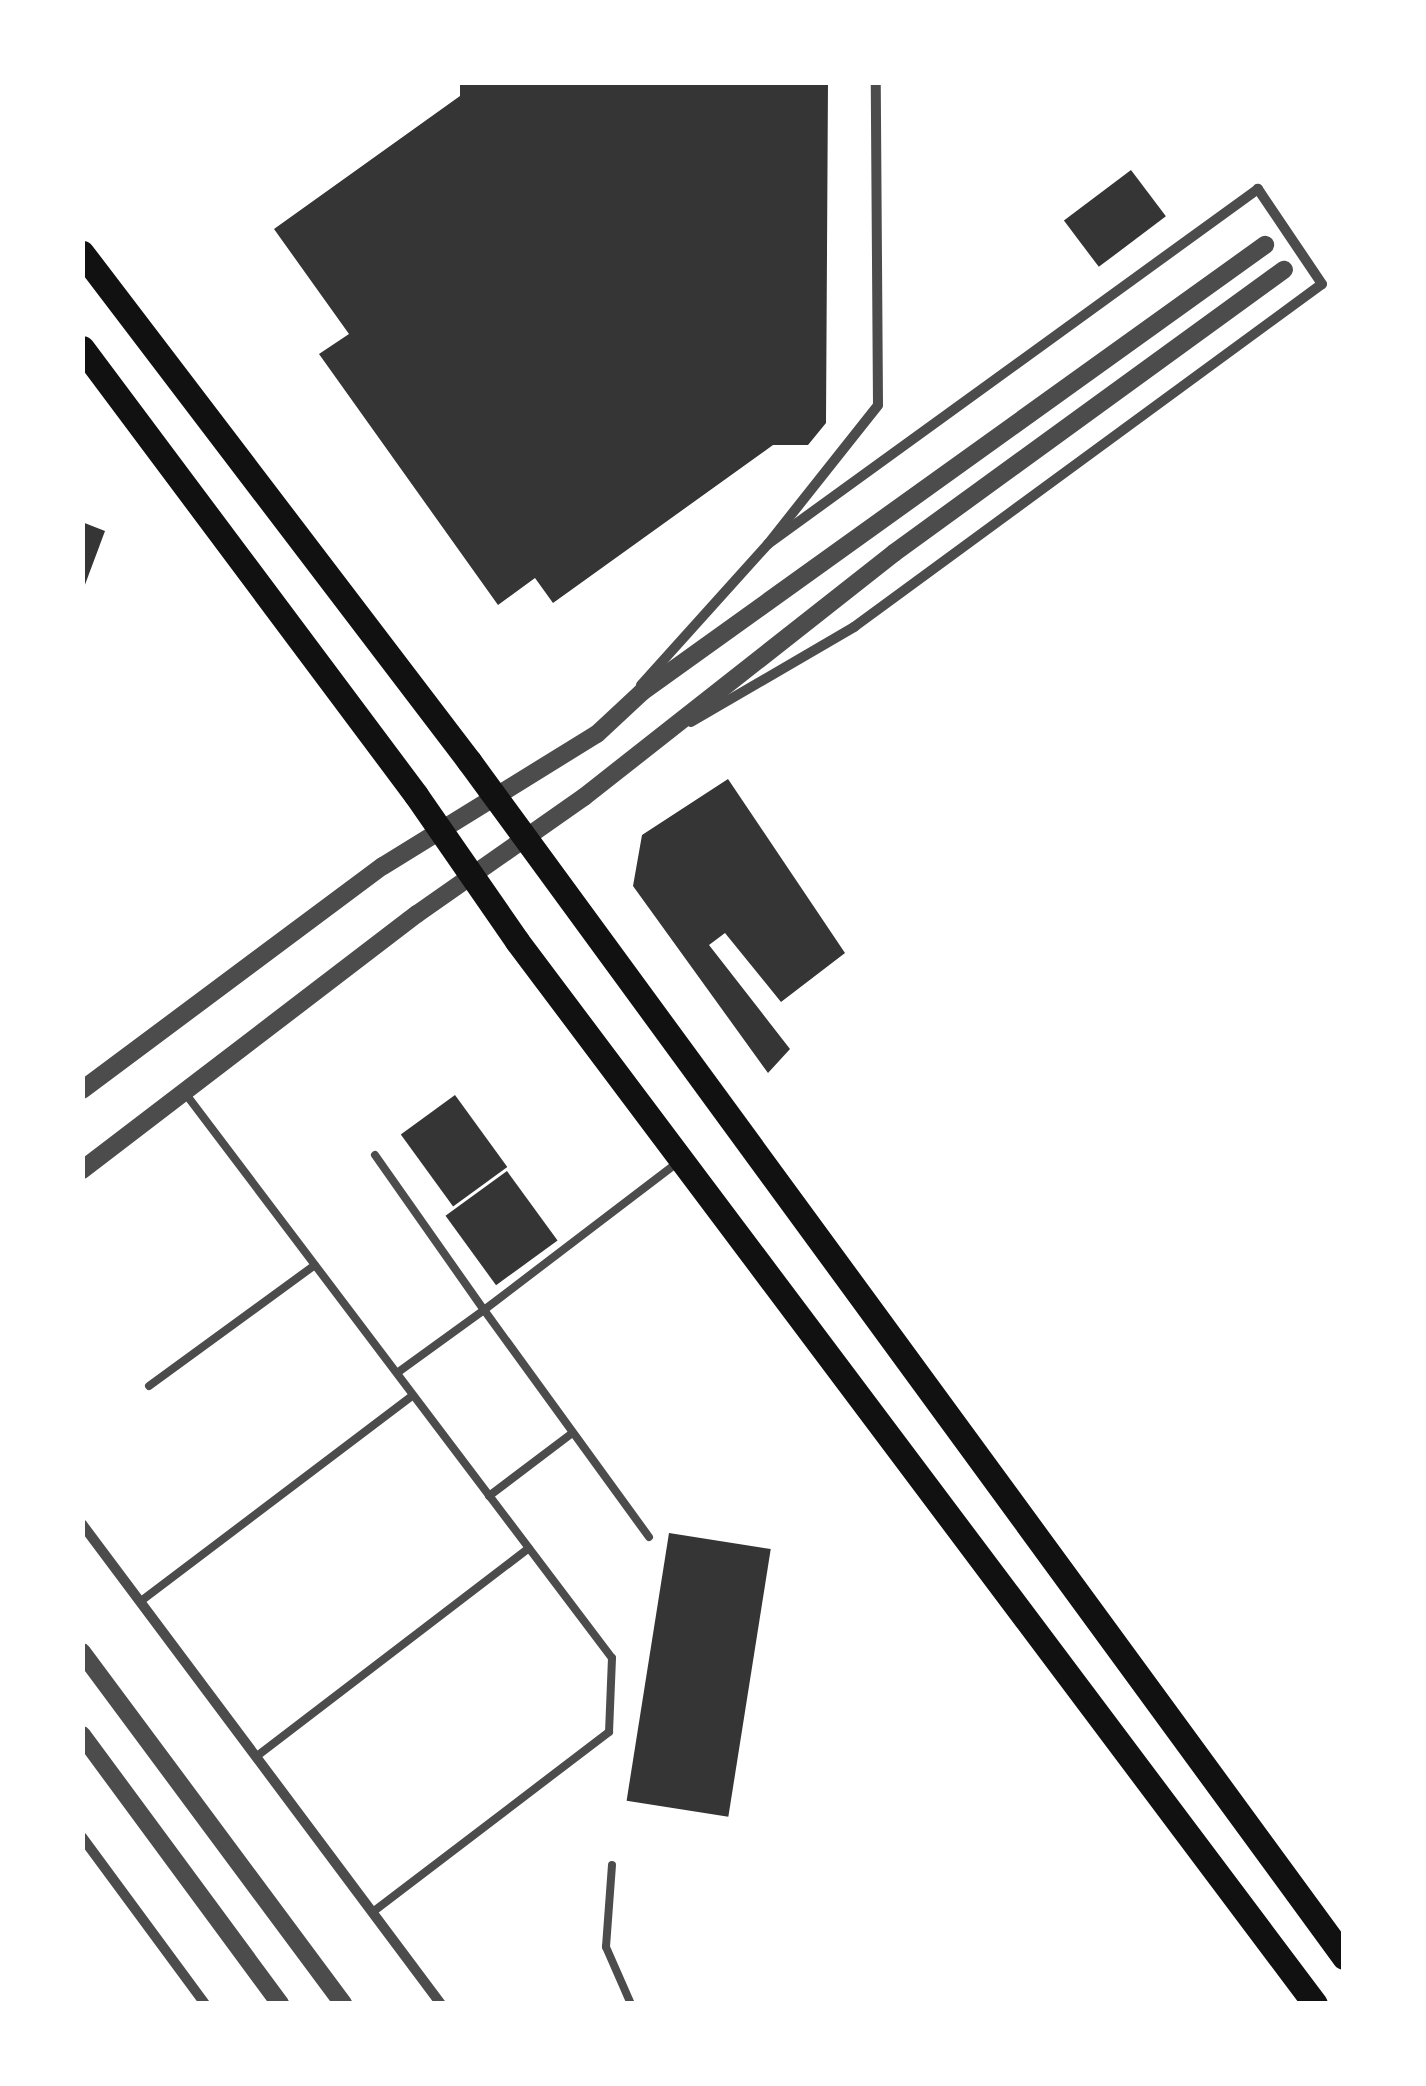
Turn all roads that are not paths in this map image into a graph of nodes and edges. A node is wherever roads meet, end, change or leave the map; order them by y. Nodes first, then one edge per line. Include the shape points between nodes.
1 (876, 82) edge
2 (1264, 245) dead end
3 (82, 253) edge
4 (1284, 270) dead end
5 (82, 348) edge
6 (768, 544) junction
7 (597, 734) junction
8 (626, 760) junction
9 (493, 795) junction
10 (438, 829) junction
11 (526, 841) junction
12 (470, 876) junction
13 (182, 1089) junction
14 (82, 1090) edge
15 (375, 1155) dead end
16 (681, 1160) junction
17 (82, 1170) edge
18 (315, 1265) junction
19 (484, 1310) junction
20 (397, 1373) junction
21 (149, 1386) dead end
22 (413, 1395) junction
23 (571, 1434) junction
24 (490, 1496) junction
25 (82, 1524) edge
26 (649, 1537) dead end
27 (529, 1548) junction
28 (141, 1601) junction
29 (82, 1652) edge
30 (82, 1735) edge
31 (256, 1756) junction
32 (82, 1837) edge
33 (612, 1865) dead end
34 (373, 1912) junction
35 (1344, 1957) edge
36 (204, 2004) edge
37 (280, 2004) edge
38 (343, 2004) edge
39 (441, 2004) edge
40 (630, 2004) edge
41 (1315, 2004) edge

1 - 6 street via 878,405
2 - 7 street via 642,692
3 - 9 main road
4 - 8 street via 894,553
5 - 10 main road
6 - 7 street
6 - 8 street via 1258,189 1322,284 854,627
7 - 9 street
8 - 11 street
9 - 10 street
9 - 11 main road
10 - 12 main road
10 - 14 street
11 - 12 street
11 - 35 main road
12 - 13 street
12 - 16 main road
13 - 17 street
13 - 18 lane
15 - 19 lane
16 - 19 lane
16 - 41 main road
18 - 20 lane
18 - 21 lane
19 - 20 lane
19 - 23 lane
20 - 22 lane
22 - 24 lane
22 - 28 lane
23 - 24 lane
23 - 26 lane
24 - 27 lane
25 - 28 street
27 - 31 lane
27 - 34 lane via 612,1658 610,1732
28 - 31 street
29 - 38 street
30 - 37 street
31 - 34 street
32 - 36 street
33 - 40 lane via 606,1947
34 - 39 street

